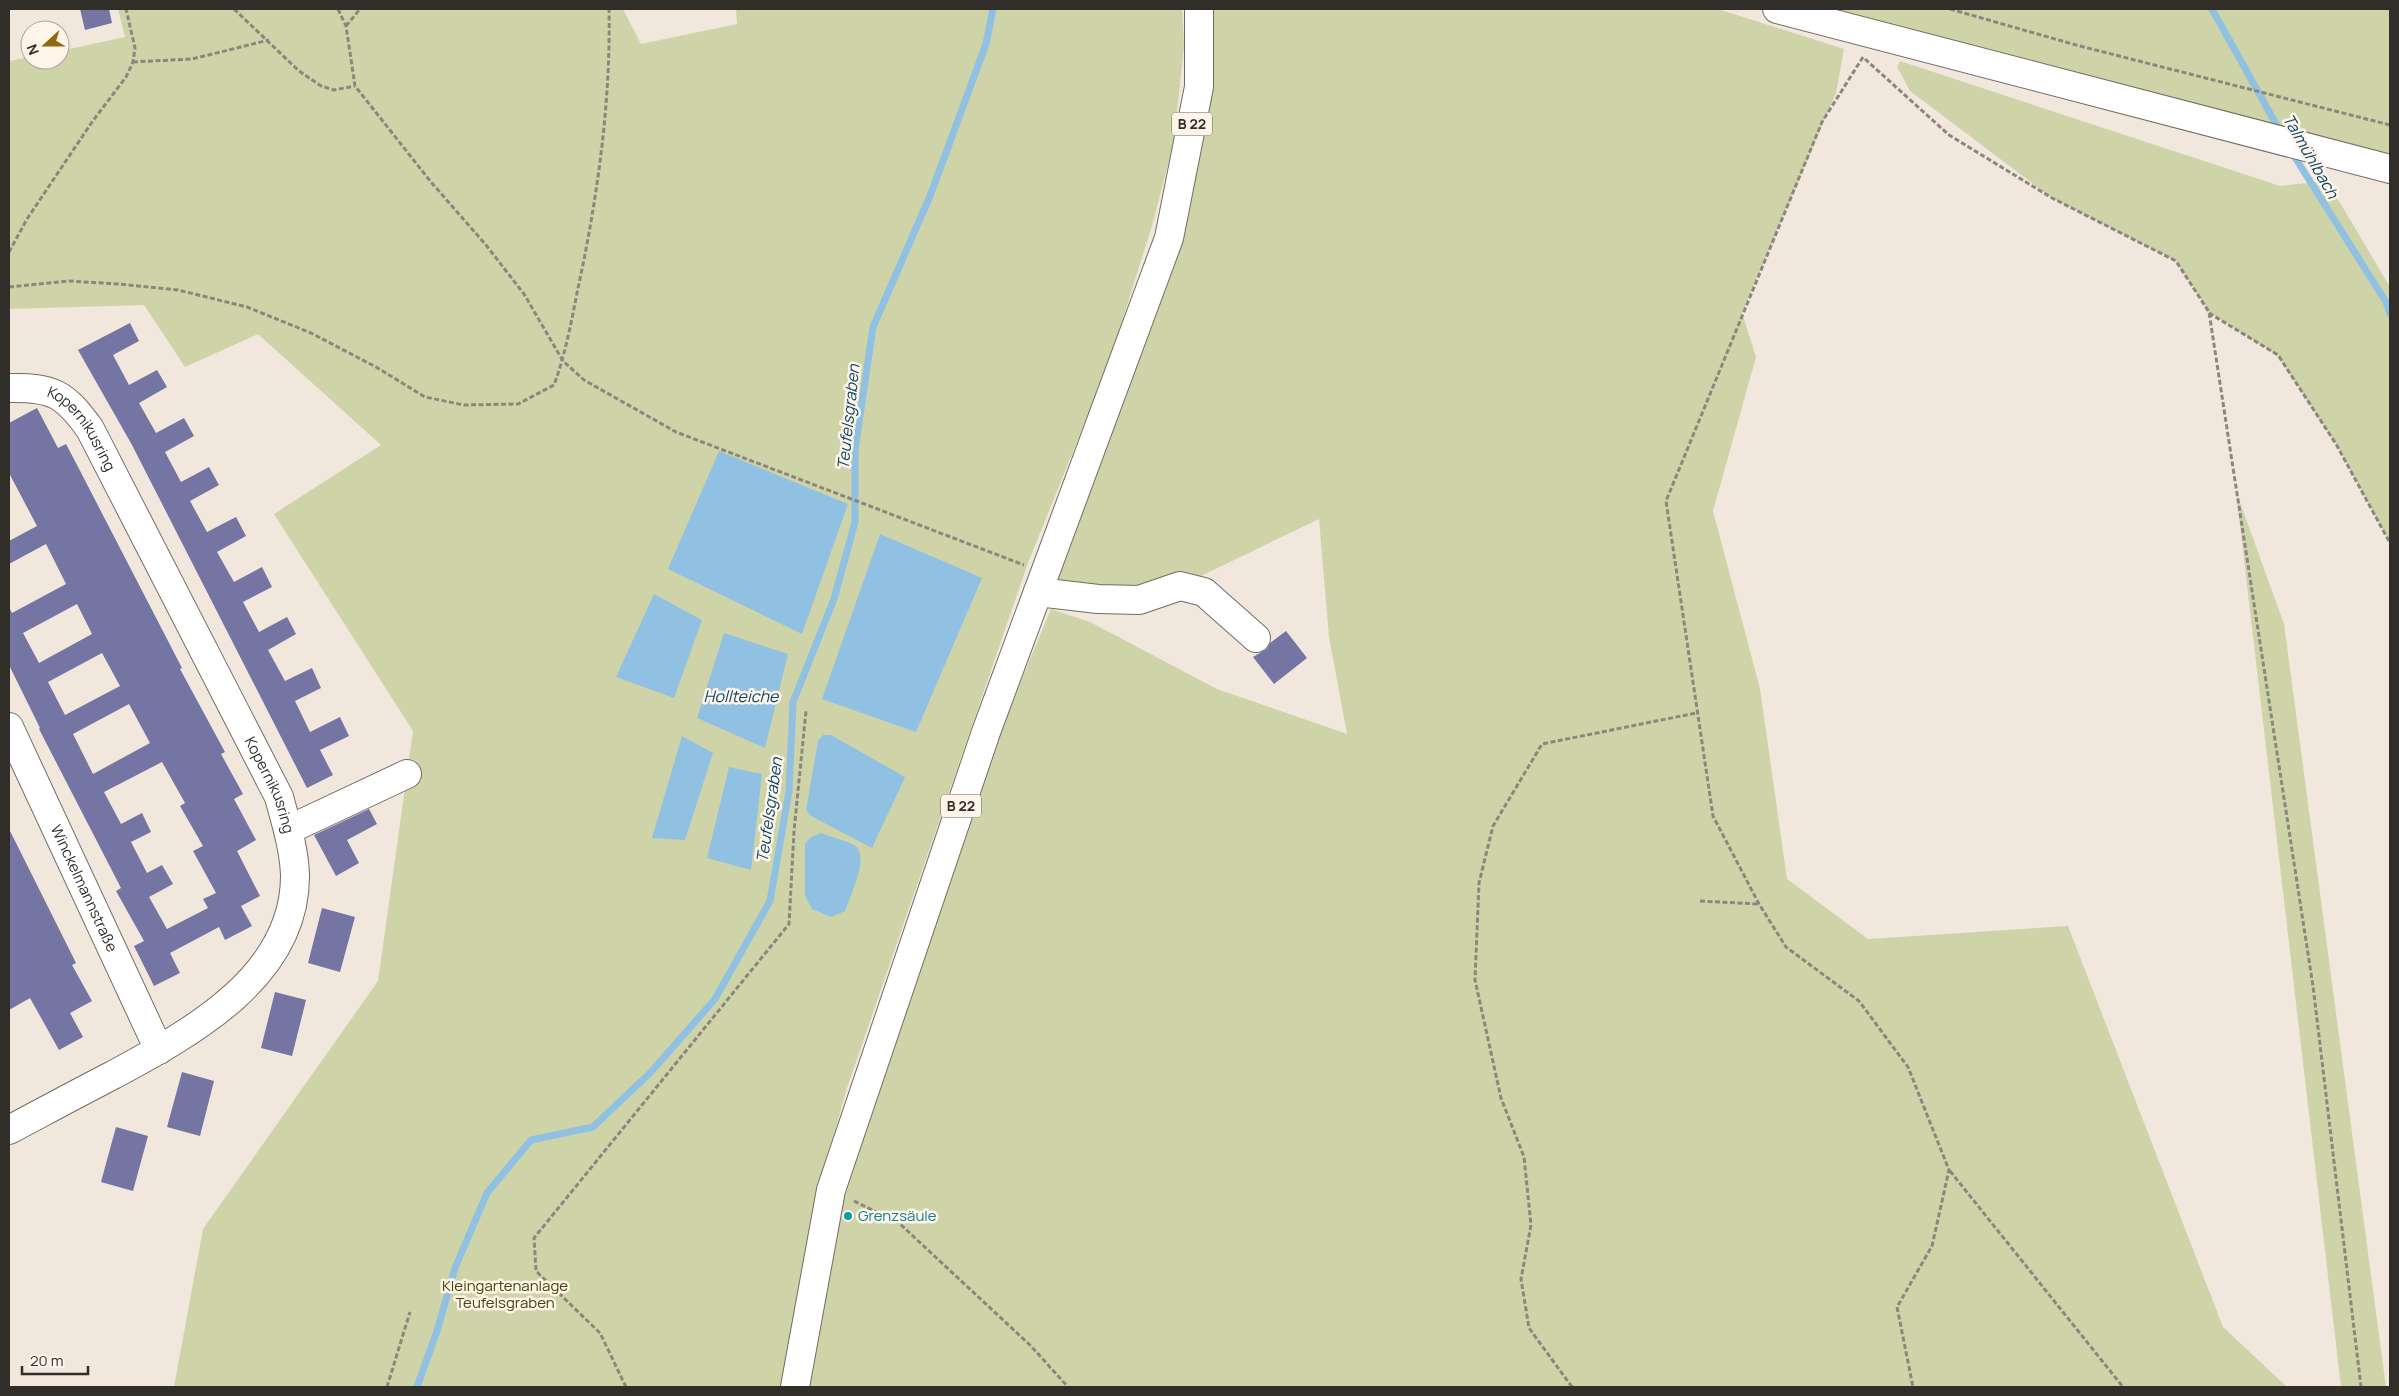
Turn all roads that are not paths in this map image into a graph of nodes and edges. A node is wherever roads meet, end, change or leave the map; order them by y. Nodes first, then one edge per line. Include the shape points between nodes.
1 (1199, 9) edge
2 (1777, 9) edge
3 (2390, 169) edge
4 (9, 388) edge
5 (1041, 583) junction
6 (1256, 638) dead end
7 (9, 727) edge
8 (408, 774) dead end
9 (288, 830) junction
10 (159, 1050) junction
11 (9, 1130) edge
12 (795, 1387) edge

1 - 5 main road, B 22 via 1199,87 1169,238
2 - 3 main road
4 - 9 main road, Kopernikusring via 29,387 53,393 72,404 90,429 279,797
5 - 6 main road via 1098,599 1139,600 1180,586 1204,592
5 - 12 main road, B 22 via 986,732 831,1190
7 - 10 main road, Winckelmannstraße
8 - 9 main road
9 - 10 main road, Kopernikusring via 295,876 290,911 278,941 262,968 220,1011
10 - 11 main road, Kopernikusring

